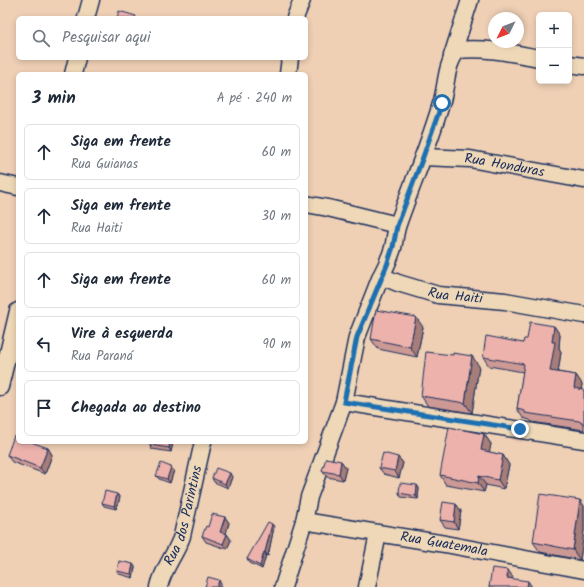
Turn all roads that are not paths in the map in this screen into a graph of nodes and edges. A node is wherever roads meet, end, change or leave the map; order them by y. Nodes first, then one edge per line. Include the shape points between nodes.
1 (91, 0) edge
2 (302, 0) edge
3 (470, 0) edge
4 (87, 16) edge
5 (296, 16) edge
6 (452, 56) junction
7 (536, 57) edge
8 (76, 60) edge
9 (290, 60) edge
10 (572, 64) edge
11 (584, 66) edge
12 (74, 72) edge
13 (288, 72) edge
14 (423, 157) junction
15 (584, 180) edge
16 (0, 183) edge
17 (16, 187) edge
18 (308, 204) edge
19 (397, 226) junction
20 (381, 276) junction
21 (584, 315) edge
22 (16, 319) edge
23 (0, 387) edge
24 (344, 402) junction
25 (584, 440) edge
26 (203, 444) edge
27 (304, 521) junction
28 (378, 534) junction
29 (584, 570) edge
30 (159, 587) edge
31 (283, 587) edge
32 (367, 587) edge

1 - 4 street
2 - 5 street
3 - 6 street
6 - 7 street via 458,50 466,49 495,50
6 - 14 street via 442,103
8 - 12 street
9 - 13 street
10 - 11 street
14 - 15 street, Rua Honduras via 470,159
14 - 19 street
16 - 17 street
18 - 19 street
19 - 20 street via 393,247
20 - 21 street, Rua Haiti via 438,294 505,301
20 - 24 street via 357,337
22 - 23 street
24 - 25 street
24 - 27 street via 309,497
26 - 30 street, Rua dos Parintins via 182,536 167,564
27 - 28 street, Rua Guatemala
27 - 31 street
28 - 29 street, Rua Guatemala
28 - 32 street

